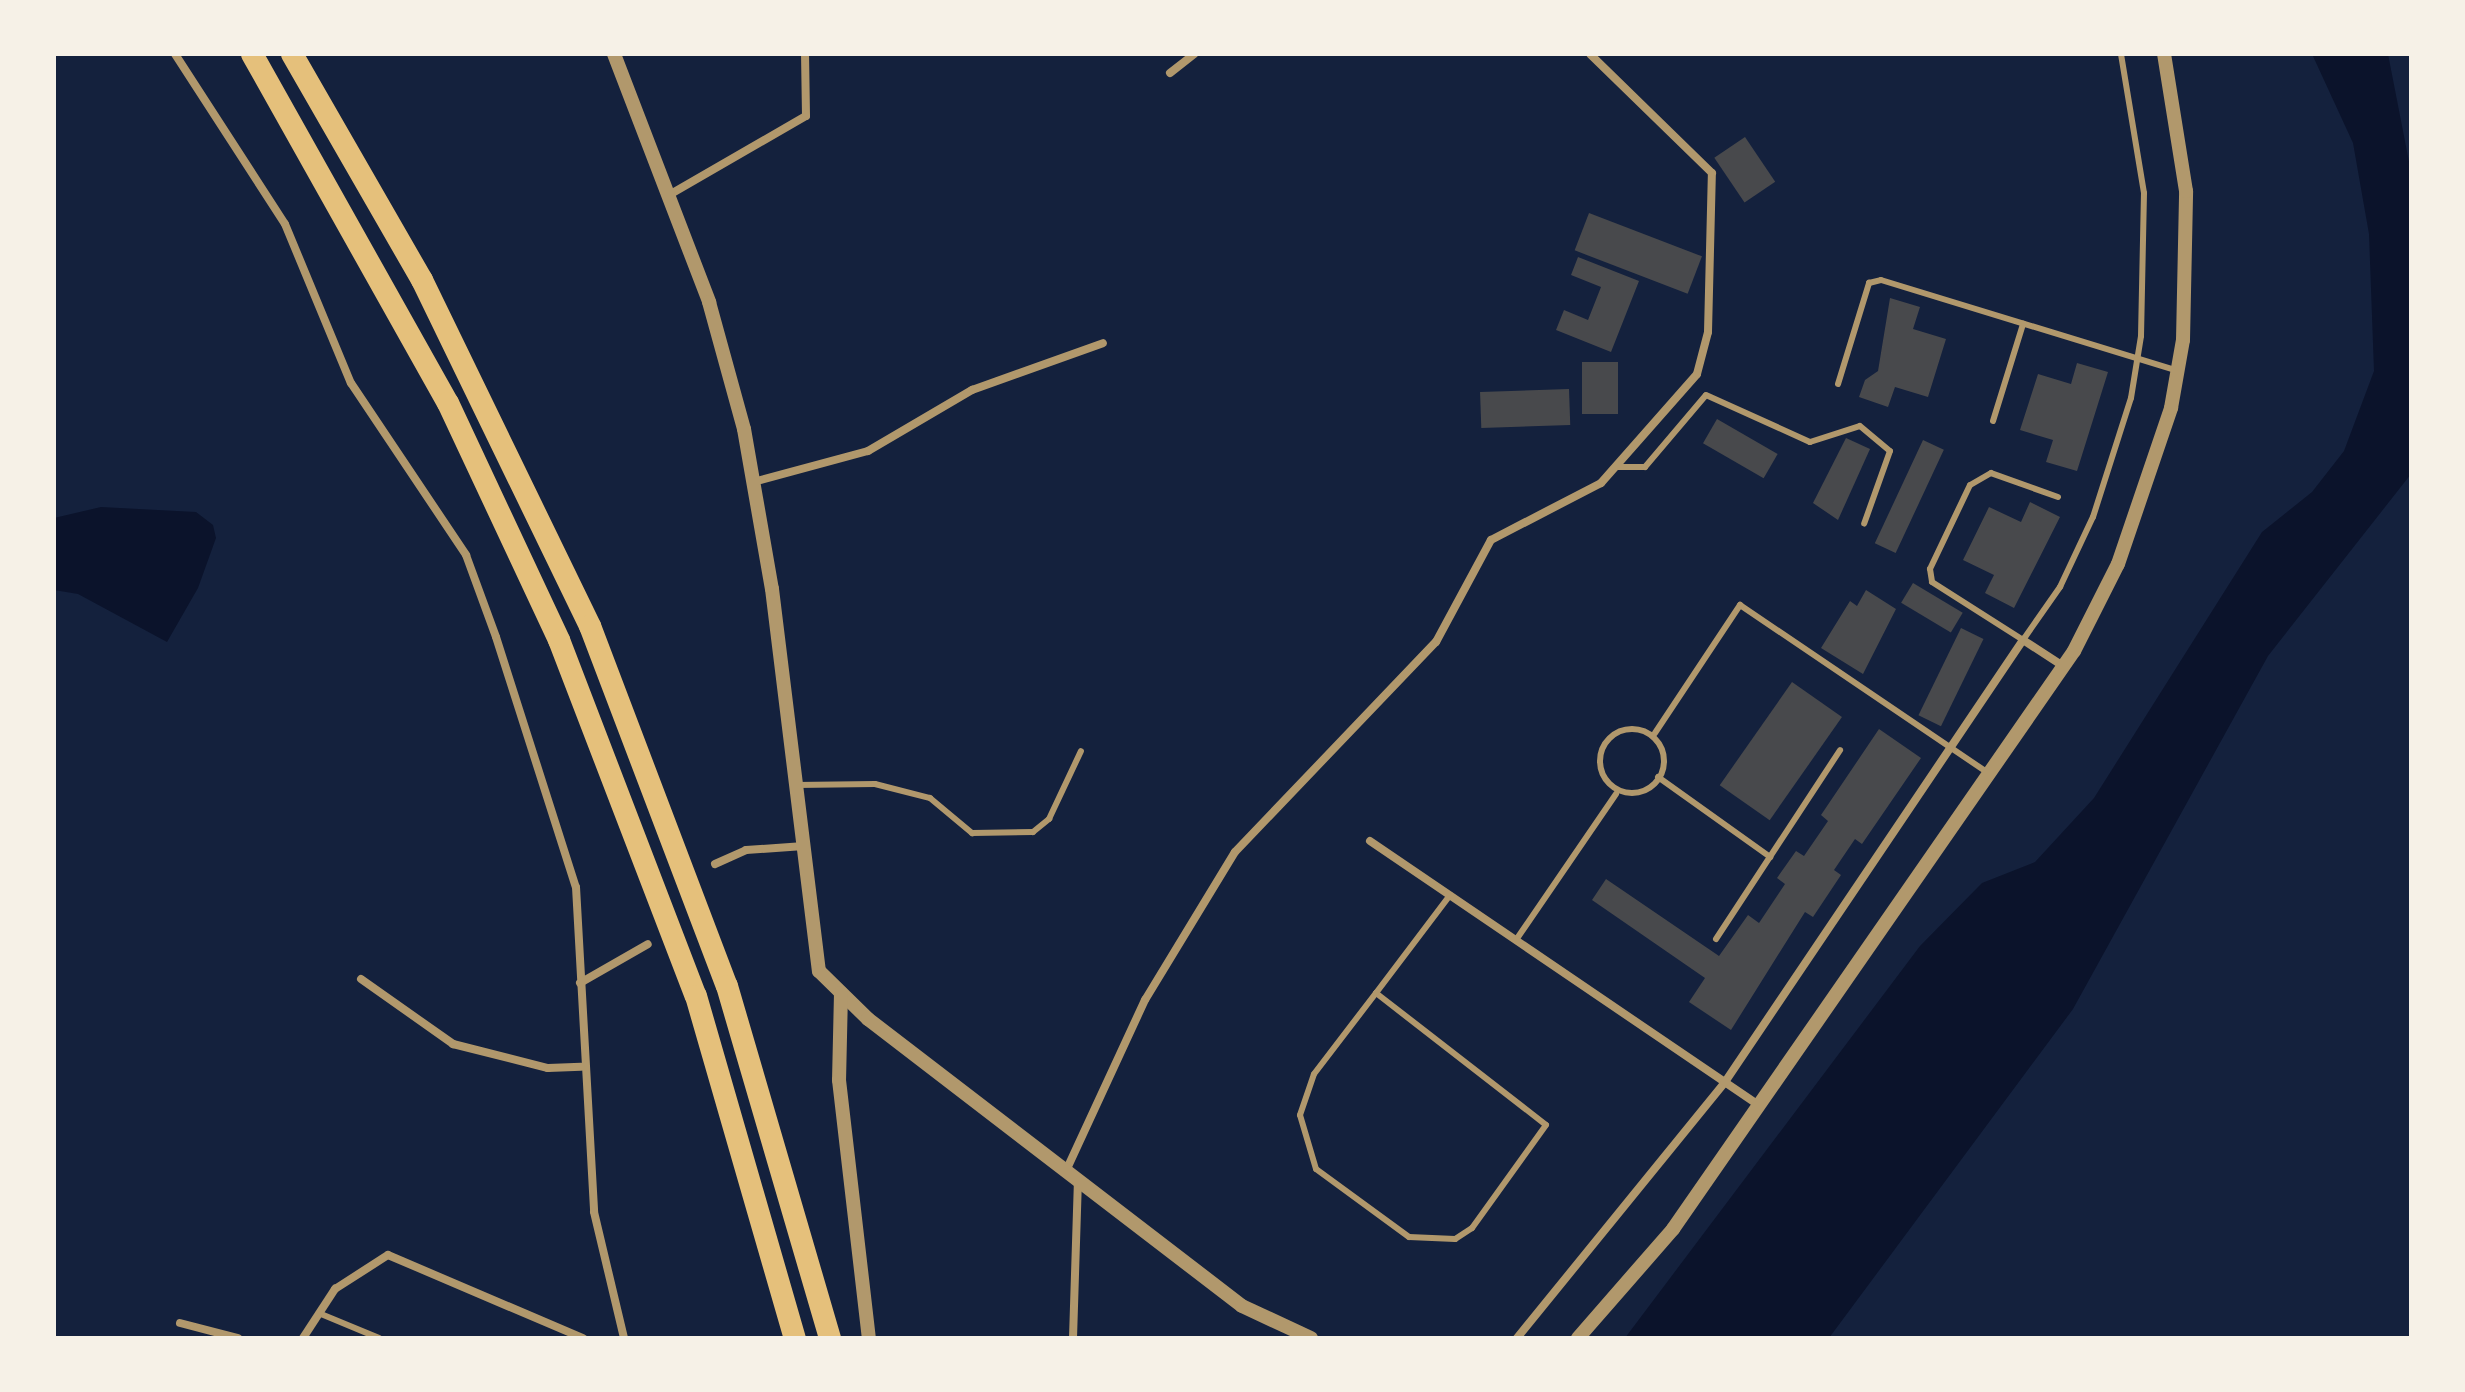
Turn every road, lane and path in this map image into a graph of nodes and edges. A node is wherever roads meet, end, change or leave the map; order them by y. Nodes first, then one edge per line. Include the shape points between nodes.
1 (175, 54) edge
2 (252, 54) edge
3 (292, 54) edge
4 (614, 54) edge
5 (805, 54) edge
6 (1194, 54) edge
7 (1590, 54) edge
8 (2121, 54) edge
9 (2164, 54) edge
10 (1170, 73) dead end
11 (669, 195) junction
12 (2023, 324) junction
13 (1103, 343) dead end
14 (2139, 359) junction
15 (2179, 371) junction
16 (1838, 384) dead end
17 (1993, 421) dead end
18 (1618, 467) junction
19 (753, 482) junction
20 (2058, 497) dead end
21 (1864, 524) dead end
22 (2023, 640) junction
23 (2063, 666) junction
24 (1655, 733) junction
25 (1951, 748) junction
26 (1840, 750) dead end
27 (1081, 751) dead end
28 (1989, 773) junction
29 (1658, 777) junction
30 (796, 785) junction
31 (1616, 794) junction
32 (1370, 841) dead end
33 (804, 846) junction
34 (1770, 857) junction
35 (715, 864) dead end
36 (1450, 895) junction
37 (1716, 939) dead end
38 (1516, 940) junction
39 (648, 944) dead end
40 (361, 979) dead end
41 (580, 983) junction
42 (841, 993) junction
43 (1376, 993) junction
44 (581, 1067) junction
45 (1725, 1082) junction
46 (1759, 1105) junction
47 (1065, 1173) junction
48 (1078, 1183) junction
49 (321, 1314) junction
50 (180, 1323) dead end
51 (238, 1338) edge
52 (303, 1338) edge
53 (379, 1338) edge
54 (583, 1338) edge
55 (624, 1338) edge
56 (795, 1338) edge
57 (830, 1338) edge
58 (869, 1338) edge
59 (1073, 1338) edge
60 (1311, 1338) edge
61 (1517, 1338) edge
62 (1578, 1338) edge

1 - 41 street via 285,224 351,383 466,555 570,857
2 - 56 highway via 441,389 559,640 696,996
3 - 57 highway via 443,320 590,626 727,986
4 - 11 street
5 - 11 street via 806,116
6 - 10 street
7 - 18 street via 1712,173 1705,350 1697,374
8 - 14 lane via 2144,193
9 - 15 street via 2186,191
11 - 19 street via 725,347
12 - 14 lane
12 - 16 lane via 1869,283
12 - 17 lane
13 - 19 street via 972,390 868,451
14 - 15 lane
14 - 22 lane via 2089,527 2060,587
15 - 23 street via 2132,532
18 - 21 lane via 1645,467 1706,395 1810,442 1860,426 1890,451
18 - 47 street via 1596,487 1491,540 1436,642 1235,852 1145,1000
19 - 30 street
20 - 22 lane via 1991,473 1970,485 1930,569 1932,582
22 - 23 street
22 - 25 street
23 - 28 street
24 - 25 lane via 1740,605
24 - 29 lane via 1663,746
24 - 31 lane via 1637,729 1606,745 1604,780
25 - 28 lane
25 - 45 street
26 - 34 lane
27 - 30 lane via 1049,819 1033,832 972,833 930,798 875,784
28 - 46 street
29 - 31 lane via 1647,788
29 - 34 lane
30 - 33 street
31 - 38 lane
32 - 36 street
33 - 35 street via 746,850
33 - 42 street via 819,971
34 - 37 lane
36 - 38 street
36 - 43 lane
38 - 45 street
39 - 41 street
40 - 44 street via 453,1044 548,1068
41 - 44 street
42 - 47 street
42 - 58 street via 839,1080
43 - 43 lane via 1303,1094 1301,1138 1316,1169 1397,1231 1422,1240 1455,1239 1472,1228 1546,1125
44 - 55 street via 594,1212
45 - 46 street
45 - 61 street
46 - 62 street via 1673,1229
47 - 48 street
48 - 59 street
48 - 60 street via 1242,1306
49 - 52 street
49 - 53 lane
49 - 54 street via 352,1274 388,1255
50 - 51 street

